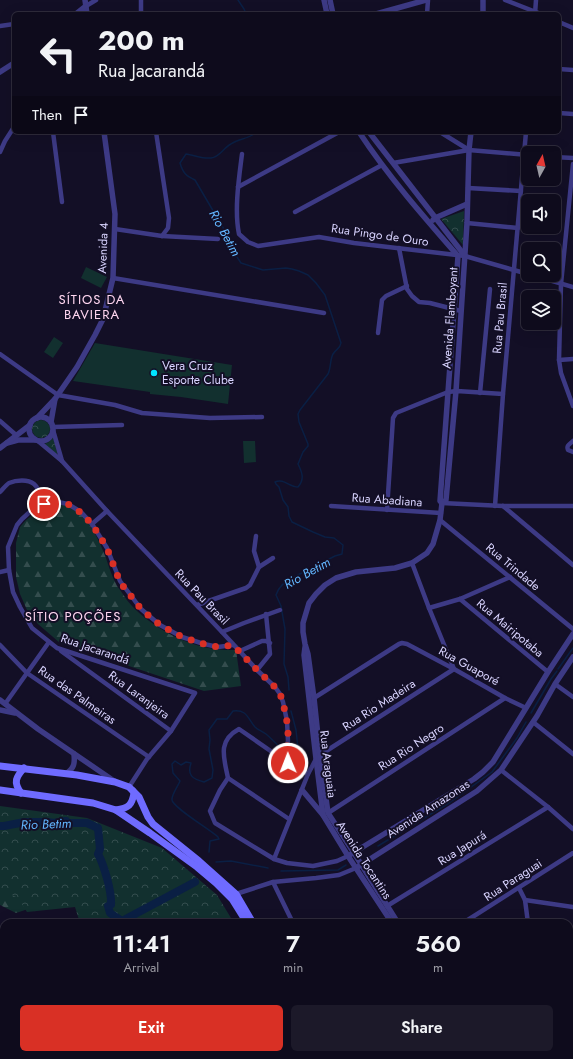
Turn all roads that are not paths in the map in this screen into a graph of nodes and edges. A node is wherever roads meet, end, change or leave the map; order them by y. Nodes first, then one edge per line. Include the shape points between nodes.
1 (96, 0) edge
2 (141, 0) edge
3 (324, 0) edge
4 (330, 0) edge
5 (427, 0) edge
6 (483, 0) edge
7 (505, 0) edge
8 (536, 0) edge
9 (86, 3) edge
10 (78, 12) edge
11 (141, 12) edge
12 (327, 12) edge
13 (333, 12) edge
14 (383, 12) edge
15 (427, 12) edge
16 (483, 12) edge
17 (533, 12) edge
18 (535, 12) edge
19 (561, 23) edge
20 (12, 24) edge
21 (0, 26) edge
22 (573, 28) edge
23 (12, 64) edge
24 (561, 69) edge
25 (573, 70) edge
26 (0, 72) edge
27 (561, 112) edge
28 (573, 114) edge
29 (12, 130) edge
30 (53, 134) edge
31 (104, 134) edge
32 (156, 134) edge
33 (335, 134) edge
34 (360, 134) edge
35 (371, 134) edge
36 (443, 134) edge
37 (471, 134) edge
38 (526, 134) edge
39 (526, 146) edge
40 (469, 150) junction
41 (0, 152) edge
42 (242, 154) dead end
43 (521, 154) edge
44 (561, 157) edge
45 (573, 158) edge
46 (393, 163) junction
47 (573, 164) edge
48 (382, 165) junction
49 (522, 186) edge
50 (238, 187) junction
51 (468, 188) junction
52 (521, 191) junction
53 (62, 202) dead end
54 (467, 204) junction
55 (295, 212) dead end
56 (435, 218) junction
57 (467, 223) junction
58 (430, 224) junction
59 (518, 228) junction
60 (115, 229) junction
61 (162, 236) junction
62 (218, 239) dead end
63 (399, 248) junction
64 (458, 256) junction
65 (465, 256) junction
66 (515, 270) junction
67 (521, 272) edge
68 (113, 278) junction
69 (555, 282) edge
70 (561, 284) junction
71 (407, 286) junction
72 (573, 287) edge
73 (490, 289) dead end
74 (454, 310) junction
75 (461, 311) junction
76 (324, 313) dead end
77 (378, 333) dead end
78 (0, 354) edge
79 (573, 359) edge
80 (559, 360) junction
81 (456, 391) junction
82 (448, 392) junction
83 (480, 393) junction
84 (503, 394) junction
85 (56, 397) junction
86 (573, 406) edge
87 (262, 417) dead end
88 (37, 418) junction
89 (0, 421) edge
90 (30, 425) junction
91 (122, 425) dead end
92 (53, 427) junction
93 (16, 435) junction
94 (24, 440) junction
95 (37, 441) junction
96 (573, 441) edge
97 (2, 446) edge
98 (571, 451) edge
99 (62, 460) junction
100 (0, 492) edge
101 (442, 503) junction
102 (44, 504) junction
103 (331, 506) dead end
104 (495, 506) junction
105 (503, 506) junction
106 (573, 506) edge
107 (387, 510) junction
108 (107, 511) junction
109 (440, 516) junction
110 (92, 524) junction
111 (256, 536) dead end
112 (272, 558) dead end
113 (412, 563) junction
114 (573, 565) edge
115 (259, 568) junction
116 (9, 570) junction
117 (0, 572) edge
118 (510, 577) junction
119 (316, 594) joint
120 (460, 599) junction
121 (197, 605) junction
122 (429, 608) junction
123 (280, 610) dead end
124 (266, 614) junction
125 (573, 629) edge
126 (222, 632) junction
127 (573, 634) edge
128 (49, 642) junction
129 (270, 643) junction
130 (305, 644) junction
131 (0, 645) edge
132 (233, 645) junction
133 (57, 648) junction
134 (240, 651) junction
135 (573, 657) edge
136 (454, 669) junction
137 (257, 670) junction
138 (548, 672) junction
139 (27, 673) junction
140 (555, 684) junction
141 (573, 697) edge
142 (314, 698) junction
143 (505, 698) junction
144 (2, 702) edge
145 (526, 708) junction
146 (0, 710) edge
147 (15, 713) junction
148 (533, 722) junction
149 (171, 731) junction
150 (74, 754) junction
151 (573, 754) edge
152 (149, 757) junction
153 (318, 757) junction
154 (288, 763) junction
155 (0, 766) edge
156 (24, 768) junction
157 (501, 770) junction
158 (66, 774) junction
159 (308, 774) junction
160 (228, 778) junction
161 (118, 783) junction
162 (131, 789) junction
163 (0, 790) edge
164 (302, 790) junction
165 (21, 793) junction
166 (548, 807) junction
167 (116, 810) junction
168 (326, 814) junction
169 (289, 819) junction
170 (573, 829) edge
171 (354, 853) junction
172 (573, 853) edge
173 (348, 856) junction
174 (274, 859) junction
175 (198, 864) junction
176 (359, 867) junction
177 (218, 880) junction
178 (273, 882) junction
179 (519, 888) junction
180 (236, 894) junction
181 (525, 900) junction
182 (387, 906) junction
183 (573, 907) edge
184 (244, 919) edge
185 (251, 919) edge
186 (291, 919) edge
187 (390, 919) edge
188 (395, 919) edge
189 (469, 919) edge
190 (527, 919) edge

1 - 9 street
2 - 11 street
3 - 12 street
4 - 13 street
5 - 14 street
5 - 15 street
6 - 16 street
7 - 17 street
8 - 18 street
9 - 10 street
19 - 22 street
20 - 21 street
23 - 26 street
24 - 25 street
27 - 28 street
29 - 41 street
30 - 53 street
31 - 60 street, Avenida 4
32 - 61 street via 169,218 168,228
33 - 50 street
34 - 48 street
35 - 46 street
36 - 40 street
37 - 40 street, Avenida Flamboyant
38 - 39 street, Rua Pau Brasil
40 - 43 street
40 - 46 street
40 - 51 street, Avenida Flamboyant
42 - 50 street
44 - 45 street
46 - 56 street
47 - 70 street
48 - 55 street
48 - 58 street
49 - 52 street, Rua Pau Brasil
50 - 63 street, Rua Pingo de Ouro via 239,234 258,246 319,237
51 - 52 street
51 - 54 street, Avenida Flamboyant
52 - 59 street, Rua Pau Brasil
54 - 56 street
54 - 57 street, Avenida Flamboyant
56 - 58 street
56 - 65 street
57 - 59 street
57 - 65 street, Avenida Flamboyant
58 - 64 street
59 - 66 street, Rua Pau Brasil
60 - 61 street
60 - 68 street, Avenida 4
61 - 62 street
63 - 64 street, Rua Pingo de Ouro
63 - 71 street
64 - 65 street, Rua Pingo de Ouro
64 - 74 street, Avenida Flamboyant
65 - 66 street, Rua Pingo de Ouro
65 - 75 street, Avenida Flamboyant
66 - 67 street, Rua Pingo de Ouro
66 - 84 street, Rua Pau Brasil
68 - 76 street
68 - 85 street, Avenida 4 via 102,322 77,367
69 - 70 street
70 - 72 street
70 - 80 street
71 - 74 street via 419,302
71 - 77 street via 382,300
73 - 83 street
74 - 75 street
74 - 82 street, Avenida Flamboyant
75 - 81 street, Avenida Flamboyant
78 - 85 street
79 - 80 street
80 - 86 street
81 - 82 street
81 - 83 street
81 - 101 street, Avenida Flamboyant via 446,500
82 - 101 street, Avenida Flamboyant via 440,501
82 - 107 street via 394,415
83 - 84 street
84 - 104 street, Rua Pau Brasil
85 - 87 street via 142,413 210,418
85 - 88 street, Avenida 4
85 - 92 street, Avenida 4
88 - 90 street
88 - 92 street via 46,418
89 - 93 street
90 - 93 street
90 - 95 street via 30,435
91 - 92 street
92 - 95 street via 53,434 48,439
92 - 99 street, Rua Pau Brasil
93 - 94 street
93 - 97 street
94 - 95 street
94 - 97 street
95 - 99 street, Rua Pau Brasil
96 - 98 street via 567,448
99 - 108 street, Rua Pau Brasil
100 - 102 street via 15,481 26,481 34,484
101 - 104 street
101 - 109 street, Avenida Flamboyant
102 - 110 street, Rua Jacarandá via 68,504
102 - 116 street, Rua Jacarandá via 32,510 17,525 8,547
103 - 107 street, Rua Abadiana
104 - 105 street
105 - 106 street
105 - 114 street
107 - 109 street, Rua Abadiana
108 - 110 street
108 - 121 street, Rua Pau Brasil
109 - 113 street, Avenida Flamboyant via 427,553
109 - 118 street, Rua Trindade
110 - 132 street, Rua Jacarandá via 107,548 120,582 141,609 160,625 182,637 218,647
111 - 115 street via 254,553
112 - 115 street
113 - 119 street, Avenida Flamboyant via 395,568 346,574 325,585
113 - 122 street
115 - 121 street via 246,588
116 - 117 street
116 - 128 street, Rua Jacarandá via 13,592 32,628
118 - 120 street
118 - 125 street, Rua Trindade
119 - 130 street, Rua Araguaia via 309,603 303,623
120 - 122 street
120 - 138 street, Rua Mairipotaba
121 - 126 street, Rua Pau Brasil
122 - 136 street
123 - 124 street
124 - 126 street
124 - 129 street
126 - 132 street, Rua Pau Brasil
127 - 138 street, Avenida Amazonas
128 - 133 street, Rua Jacarandá
128 - 139 street
129 - 134 street via 262,641
129 - 137 street via 270,654
130 - 142 street, Rua Araguaia
130 - 153 street, Rua Araguaia via 304,655
131 - 139 street, Rua das Palmeiras
132 - 134 street, Rua Pau Brasil
133 - 149 street, Rua Laranjeira
133 - 149 street, Rua Jacarandá via 195,693
134 - 137 street, Rua Pau Brasil
135 - 140 street, Avenida Amazonas
136 - 142 street, Rua Guaporé via 402,643
136 - 143 street, Rua Guaporé
136 - 153 street, Rua Rio Madeira
137 - 154 street, Rua Pau Brasil via 275,687 283,702 288,727
138 - 145 street, Avenida Amazonas
139 - 144 street
139 - 152 street, Rua das Palmeiras
140 - 141 street
140 - 148 street, Avenida Amazonas
142 - 153 street, Rua Araguaia
143 - 145 street, Rua Guaporé
143 - 168 street, Rua Rio Negro
144 - 147 street
145 - 171 street, Avenida Amazonas via 493,762 483,772
146 - 147 street
147 - 150 street
148 - 151 street
148 - 157 street, Avenida Amazonas
149 - 152 street
150 - 158 street via 74,767
150 - 161 street
152 - 162 street
153 - 159 street
153 - 168 street, Rua Araguaia
154 - 159 street
154 - 160 street via 239,729 225,742 223,749
155 - 156 main road
156 - 158 main road
156 - 165 main road via 16,783
157 - 166 street
157 - 176 street, Avenida Amazonas via 477,791
158 - 161 main road
159 - 164 street
160 - 169 street
160 - 174 street, Avenida Amazonas via 210,811 215,824
161 - 162 main road
162 - 167 main road via 134,793 133,801 127,807
162 - 175 main road via 139,797 153,824
163 - 165 main road
164 - 168 street, Avenida Tocantins
164 - 169 street
165 - 167 main road via 93,803
166 - 170 street
166 - 182 street, Rua Japurá
167 - 175 main road
168 - 171 street, Avenida Tocantins
168 - 173 street, Avenida Tocantins
169 - 174 street
171 - 173 street, Avenida Amazonas
171 - 176 street, Avenida Tocantins
172 - 179 street, Rua Paraguai
173 - 174 street, Avenida Amazonas via 313,866
173 - 176 street, Avenida Tocantins
175 - 177 main road
176 - 178 street, Avenida Amazonas via 339,875
176 - 182 street, Avenida Tocantins
176 - 187 street, Avenida Tocantins
177 - 180 main road
177 - 184 main road
178 - 180 street, Avenida Amazonas
178 - 186 street
179 - 181 street
179 - 189 street, Rua Paraguai
180 - 185 main road
181 - 183 street
181 - 190 street
182 - 188 street, Avenida Tocantins

